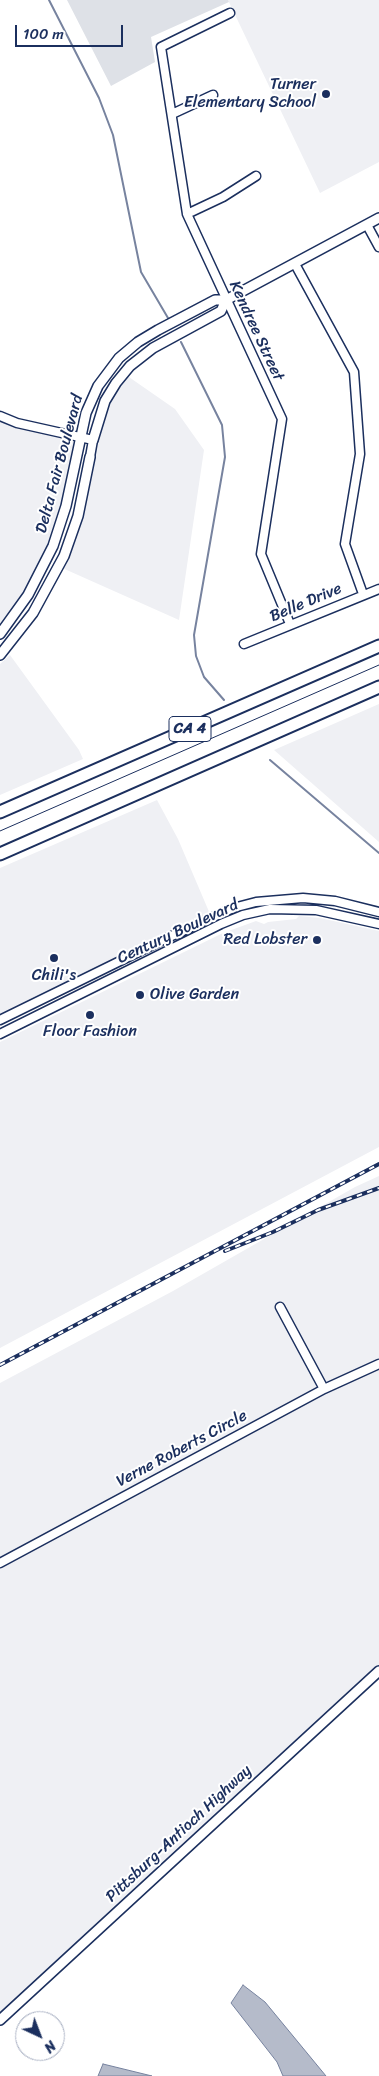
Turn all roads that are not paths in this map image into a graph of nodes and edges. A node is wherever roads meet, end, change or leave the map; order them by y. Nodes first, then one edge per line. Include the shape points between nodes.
1 (230, 13) dead end
2 (213, 95) dead end
3 (172, 114) junction
4 (256, 176) dead end
5 (187, 214) junction
6 (379, 218) edge
7 (367, 225) junction
8 (379, 247) edge
9 (295, 264) junction
10 (226, 300) junction
11 (0, 416) edge
12 (80, 437) junction
13 (93, 440) junction
14 (90, 458) joint
15 (379, 588) edge
16 (363, 594) junction
17 (290, 624) junction
18 (0, 634) edge
19 (244, 644) dead end
20 (379, 646) edge
21 (0, 655) edge
22 (379, 688) edge
23 (0, 812) edge
24 (0, 856) edge
25 (379, 912) edge
26 (379, 924) edge
27 (0, 1020) edge
28 (0, 1034) edge
29 (280, 1308) dead end
30 (379, 1364) edge
31 (324, 1389) junction
32 (0, 1563) edge
33 (379, 1671) edge
34 (0, 2020) edge

1 - 3 street, Kendree Street via 161,47
2 - 3 street
3 - 5 street, Kendree Street
4 - 5 street
5 - 10 street, Kendree Street
6 - 7 main road, Delta Fair Boulevard
7 - 8 street
7 - 9 main road, Delta Fair Boulevard
9 - 10 main road, Delta Fair Boulevard
9 - 16 street via 354,372 360,454 345,544
10 - 12 main road, Delta Fair Boulevard via 215,300 158,330 119,358 93,395
10 - 13 main road, Delta Fair Boulevard via 221,312 154,348 130,366 105,400
10 - 17 street, Kendree Street via 282,419 261,554
11 - 12 street
12 - 13 street
12 - 18 main road, Delta Fair Boulevard via 66,506 53,546 28,595
13 - 14 street, Delta Fair Boulevard
14 - 21 main road, Delta Fair Boulevard via 78,516 60,563 33,613
15 - 16 street, Belle Drive
16 - 17 street, Belle Drive
17 - 19 street, Belle Drive
20 - 23 highway, CA 4
22 - 24 highway, CA 4
25 - 27 street, Century Boulevard via 335,901 303,898 264,901 233,908
26 - 28 street, Century Boulevard via 316,910 270,909 243,915
29 - 31 street
30 - 31 street, Verne Roberts Circle
31 - 32 street, Verne Roberts Circle
33 - 34 main road, Pittsburg-Antioch Highway

